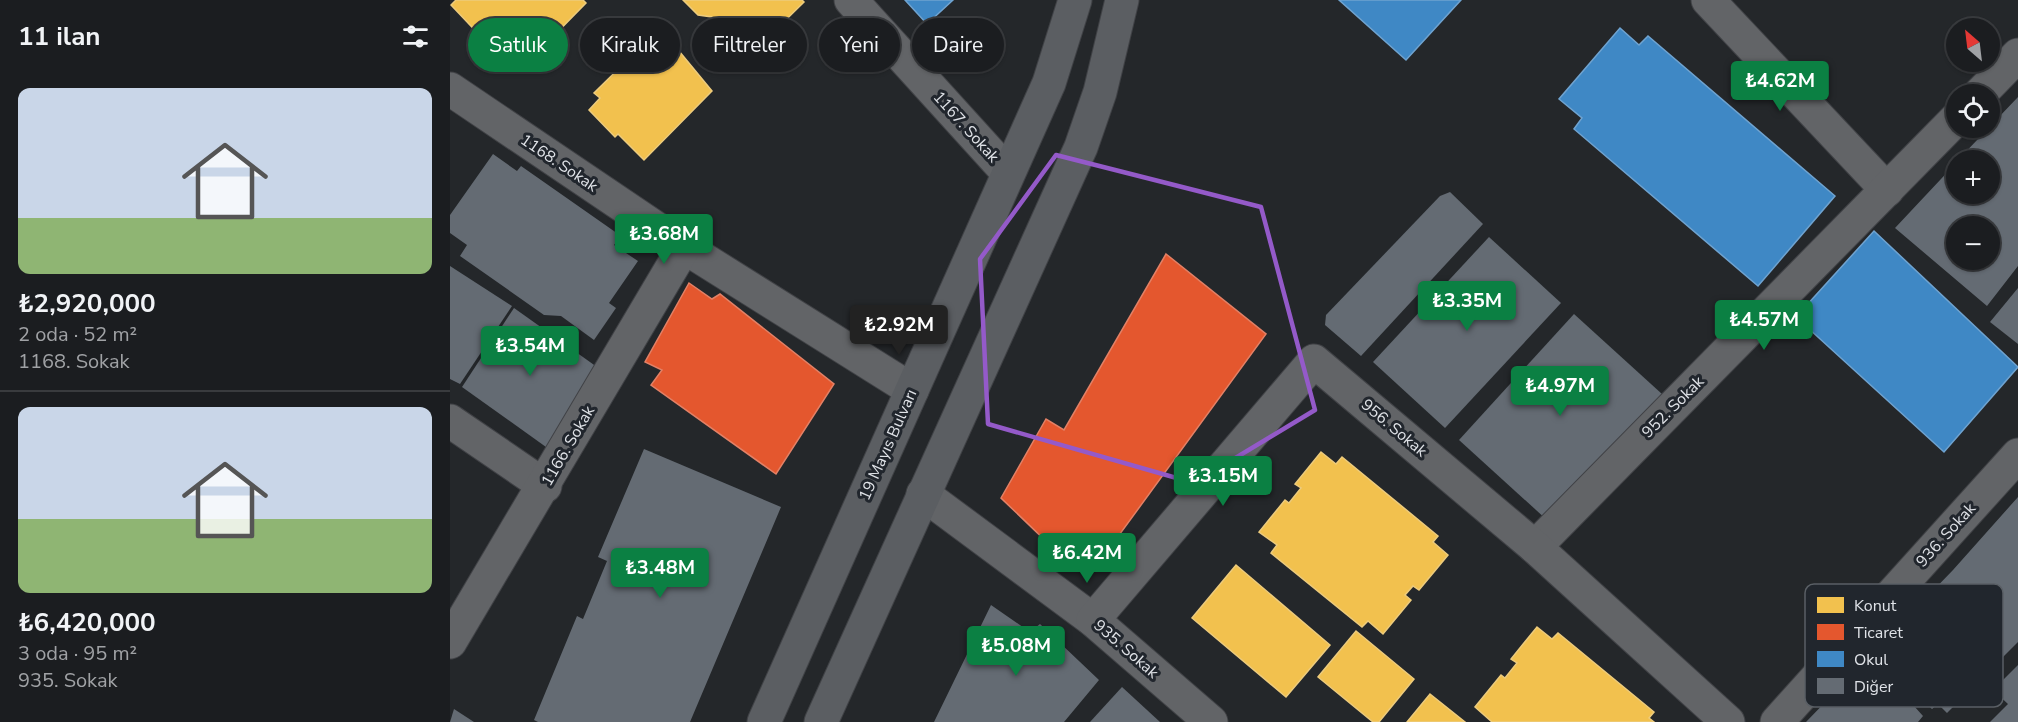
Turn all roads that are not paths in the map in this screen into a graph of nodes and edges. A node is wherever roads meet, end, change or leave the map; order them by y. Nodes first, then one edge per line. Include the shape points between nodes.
1 (851, 0) edge
2 (1075, 0) edge
3 (1122, 0) edge
4 (1708, 0) edge
5 (2018, 55) edge
6 (1990, 84) edge
7 (450, 89) edge
8 (1946, 129) edge
9 (1008, 173) junction
10 (1887, 190) junction
11 (684, 247) junction
12 (912, 390) junction
13 (450, 421) edge
14 (2018, 455) edge
15 (545, 486) junction
16 (923, 494) junction
17 (1535, 547) junction
18 (1902, 584) edge
19 (1093, 620) junction
20 (450, 642) edge
21 (1805, 691) edge
22 (764, 722) edge
23 (821, 722) edge
24 (1211, 722) edge
25 (1728, 722) edge
26 (1777, 722) edge

1 - 9 street, 1167. Sokak
2 - 9 main road, 19 Mayıs Bulvarı via 1049,83
3 - 16 main road via 1100,92 1081,147
4 - 10 street
5 - 6 street
7 - 11 street, 1168. Sokak
8 - 10 street, 952. Sokak
9 - 12 main road, 19 Mayıs Bulvarı
10 - 17 street, 952. Sokak
11 - 12 street, 1168. Sokak
11 - 15 street, 1166. Sokak
12 - 22 main road, 19 Mayıs Bulvarı
13 - 15 street
14 - 18 street, 936. Sokak
15 - 20 street, 1166. Sokak
16 - 19 street, 935. Sokak
16 - 23 main road
17 - 19 street, 956. Sokak via 1314,361
17 - 25 street, 956. Sokak
19 - 24 street, 935. Sokak
21 - 26 street, 936. Sokak

